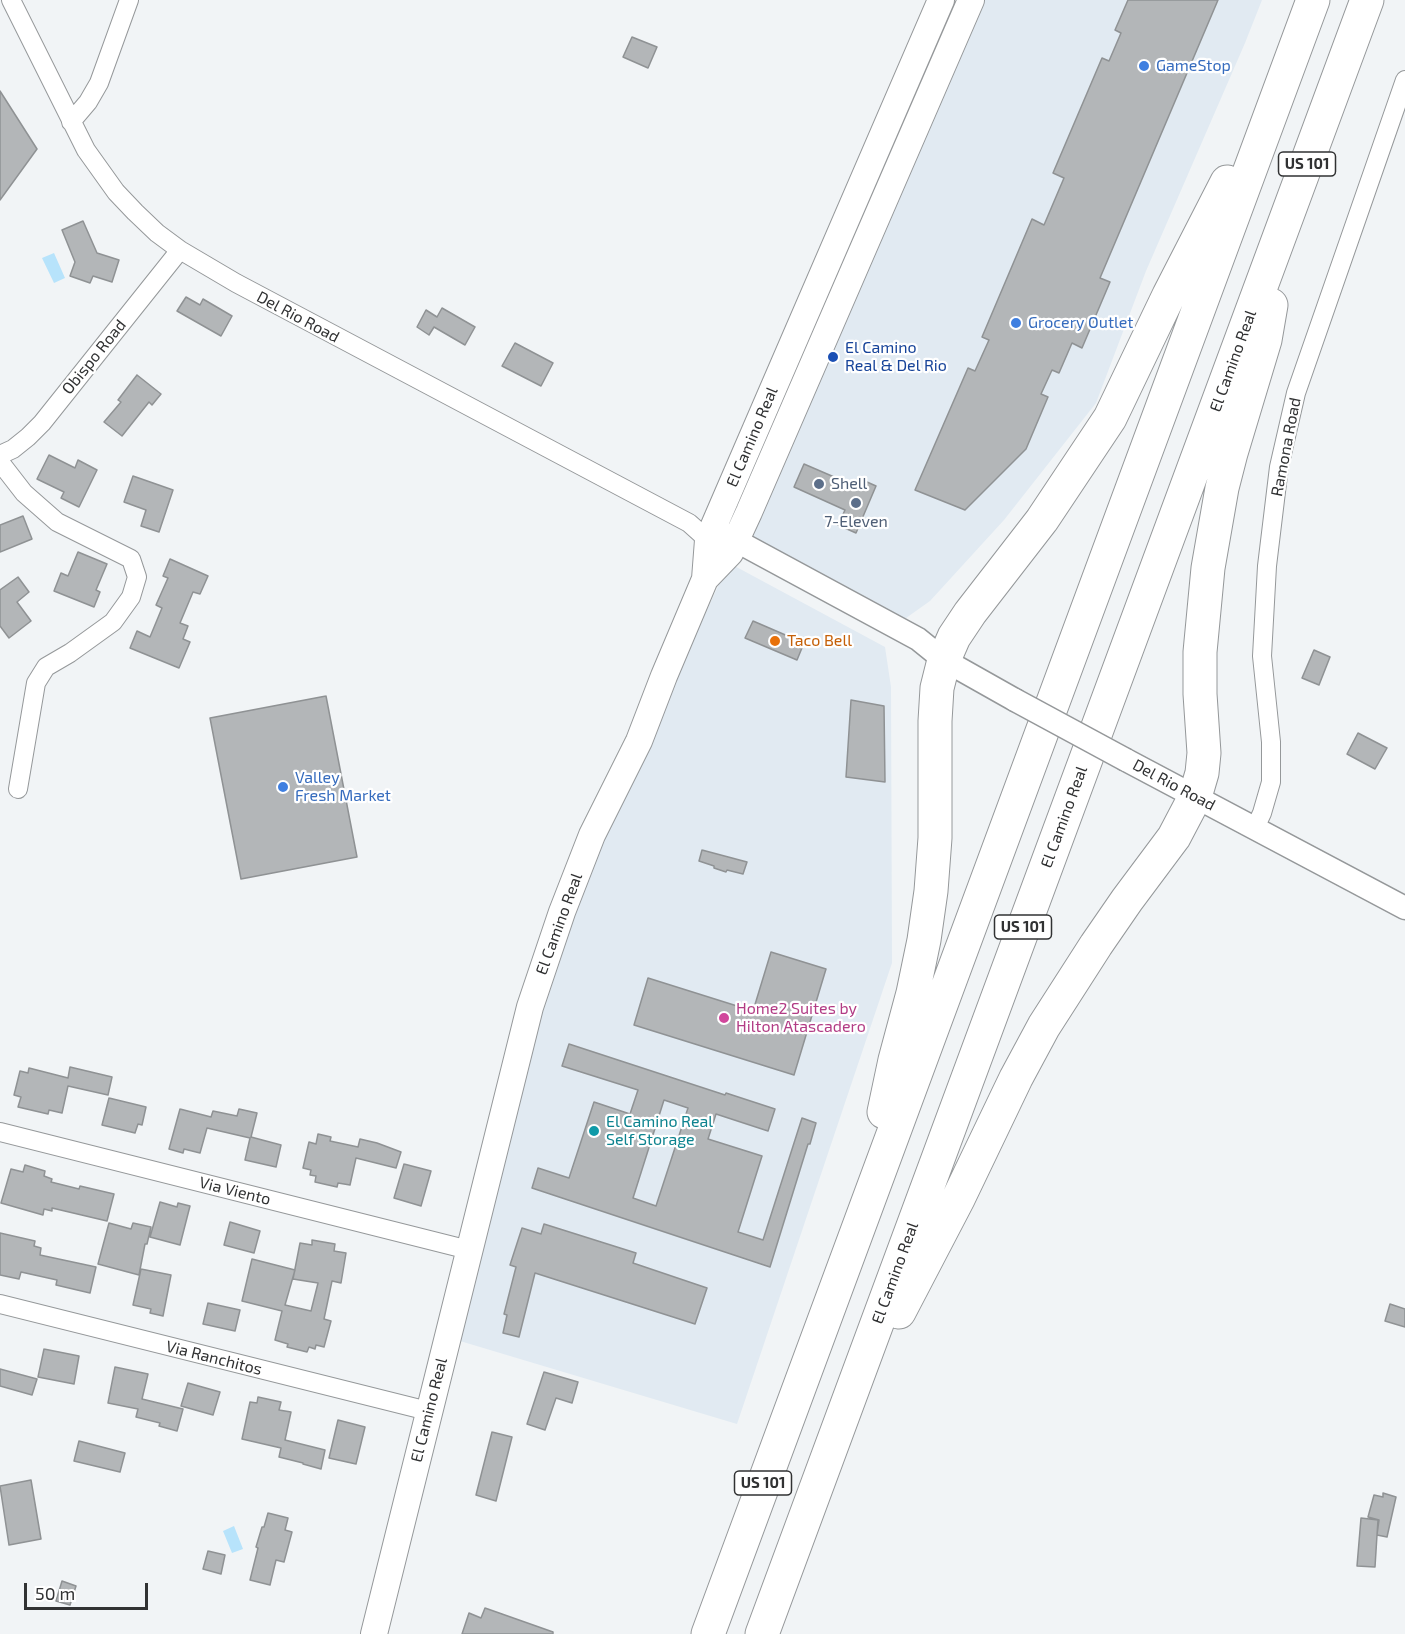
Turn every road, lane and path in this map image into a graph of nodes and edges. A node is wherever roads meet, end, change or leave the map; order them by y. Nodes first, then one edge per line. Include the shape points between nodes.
1 (10, 0) edge
2 (129, 0) edge
3 (941, 0) edge
4 (971, 0) edge
5 (1313, 0) edge
6 (1367, 0) edge
7 (1296, 47) junction
8 (1405, 80) edge
9 (71, 122) junction
10 (1286, 220) junction
11 (180, 250) junction
12 (0, 455) edge
13 (0, 462) edge
14 (703, 531) junction
15 (733, 546) junction
16 (705, 579) junction
17 (944, 660) junction
18 (18, 789) dead end
19 (1195, 797) junction
20 (1255, 828) junction
21 (1405, 908) edge
22 (0, 1132) edge
23 (863, 1215) junction
24 (469, 1250) junction
25 (0, 1304) edge
26 (428, 1412) junction
27 (835, 1436) junction
28 (374, 1634) edge
29 (708, 1634) edge
30 (762, 1634) edge

1 - 9 street, Del Rio Road
2 - 9 street via 99,83
3 - 14 main road, El Camino Real
4 - 15 main road, El Camino Real
5 - 7 highway, US 101
6 - 10 highway, El Camino Real / US 101
7 - 17 highway via 1110,418 1042,520 954,637
7 - 23 highway, US 101
8 - 20 street, Ramona Road via 1296,393 1279,467 1262,656 1271,782
9 - 11 street, Del Rio Road via 116,192
10 - 19 highway via 1265,340 1230,453 1208,568 1200,652 1204,753
10 - 27 highway, El Camino Real / US 101
11 - 12 street, Obispo Road via 42,423
11 - 14 street, Del Rio Road
13 - 18 street via 24,493 57,522 131,559 137,576 131,597 113,622 46,667 36,683
14 - 15 street, Del Rio Road
14 - 16 main road, El Camino Real
15 - 16 main road, El Camino Real
15 - 17 street, Del Rio Road via 918,639
16 - 24 main road, El Camino Real via 639,741 592,835 562,912 530,1007
17 - 19 street, Del Rio Road, bridge
17 - 23 highway via 937,688 935,838 924,940
19 - 20 street, Del Rio Road
19 - 27 highway via 1174,837 1096,945 1044,1026
20 - 21 street, Del Rio Road
22 - 24 street, Via Viento
23 - 29 highway, US 101
24 - 26 main road, El Camino Real
25 - 26 street, Via Ranchitos
26 - 28 main road, El Camino Real
27 - 30 highway, El Camino Real / US 101

